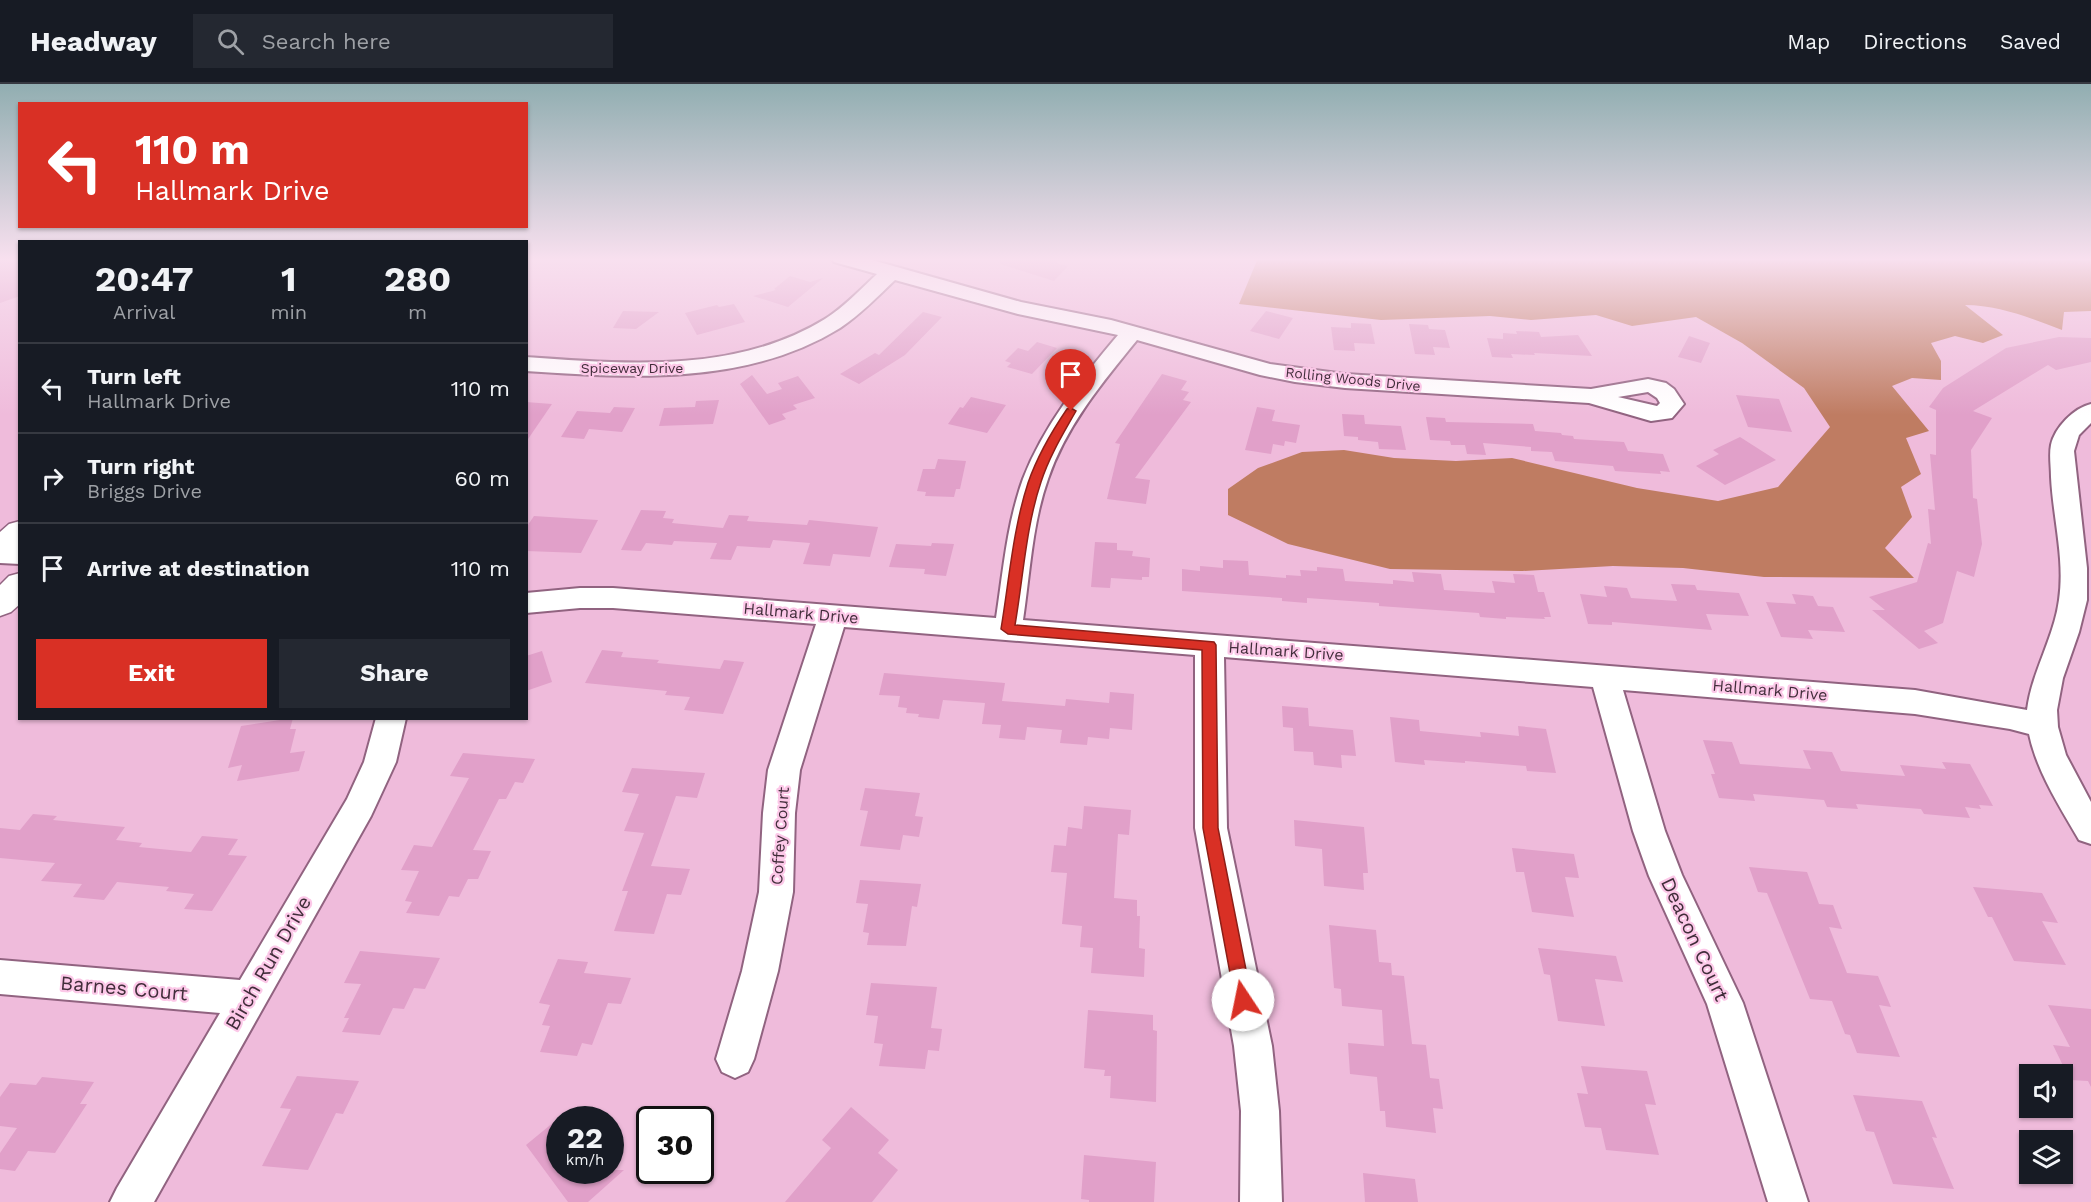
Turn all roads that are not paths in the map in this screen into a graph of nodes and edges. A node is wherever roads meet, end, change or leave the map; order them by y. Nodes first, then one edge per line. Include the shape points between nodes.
1 (849, 310) edge
2 (1028, 310) edge
3 (1132, 332) junction
4 (528, 364) edge
5 (1591, 396) dead end
6 (2091, 411) edge
7 (18, 533) edge
8 (0, 552) edge
9 (18, 555) edge
10 (18, 586) edge
11 (528, 603) edge
12 (0, 604) edge
13 (833, 616) junction
14 (1008, 629) junction
15 (1209, 645) junction
16 (1604, 676) junction
17 (390, 720) edge
18 (2043, 726) junction
19 (2091, 830) edge
20 (0, 977) edge
21 (248, 998) junction
22 (735, 1059) dead end
23 (131, 1202) edge
24 (1261, 1202) edge
25 (1788, 1202) edge

1 - 4 street, Spiceway Drive via 831,324 782,348 708,366 655,371
2 - 3 street, Rolling Woods Drive
3 - 5 street, Rolling Woods Drive via 1268,370 1314,378
3 - 14 street via 1071,411 1041,465 1029,502
6 - 18 street via 2076,423 2063,444 2073,600 2043,690
7 - 8 main road
8 - 9 street
10 - 12 main road
11 - 13 street, Hallmark Drive via 613,598
13 - 14 street, Hallmark Drive
13 - 22 street, Coffey Court via 784,770 776,892 760,971
14 - 15 street, Hallmark Drive
15 - 16 street, Hallmark Drive
15 - 24 street via 1211,828 1253,1046 1260,1111
16 - 18 street, Hallmark Drive via 1915,702
16 - 25 street, Deacon Court via 1649,831 1725,1003
17 - 21 street, Birch Run Drive via 380,762 360,806
18 - 19 street via 2062,781
20 - 21 street, Barnes Court
21 - 23 street, Birch Run Drive

